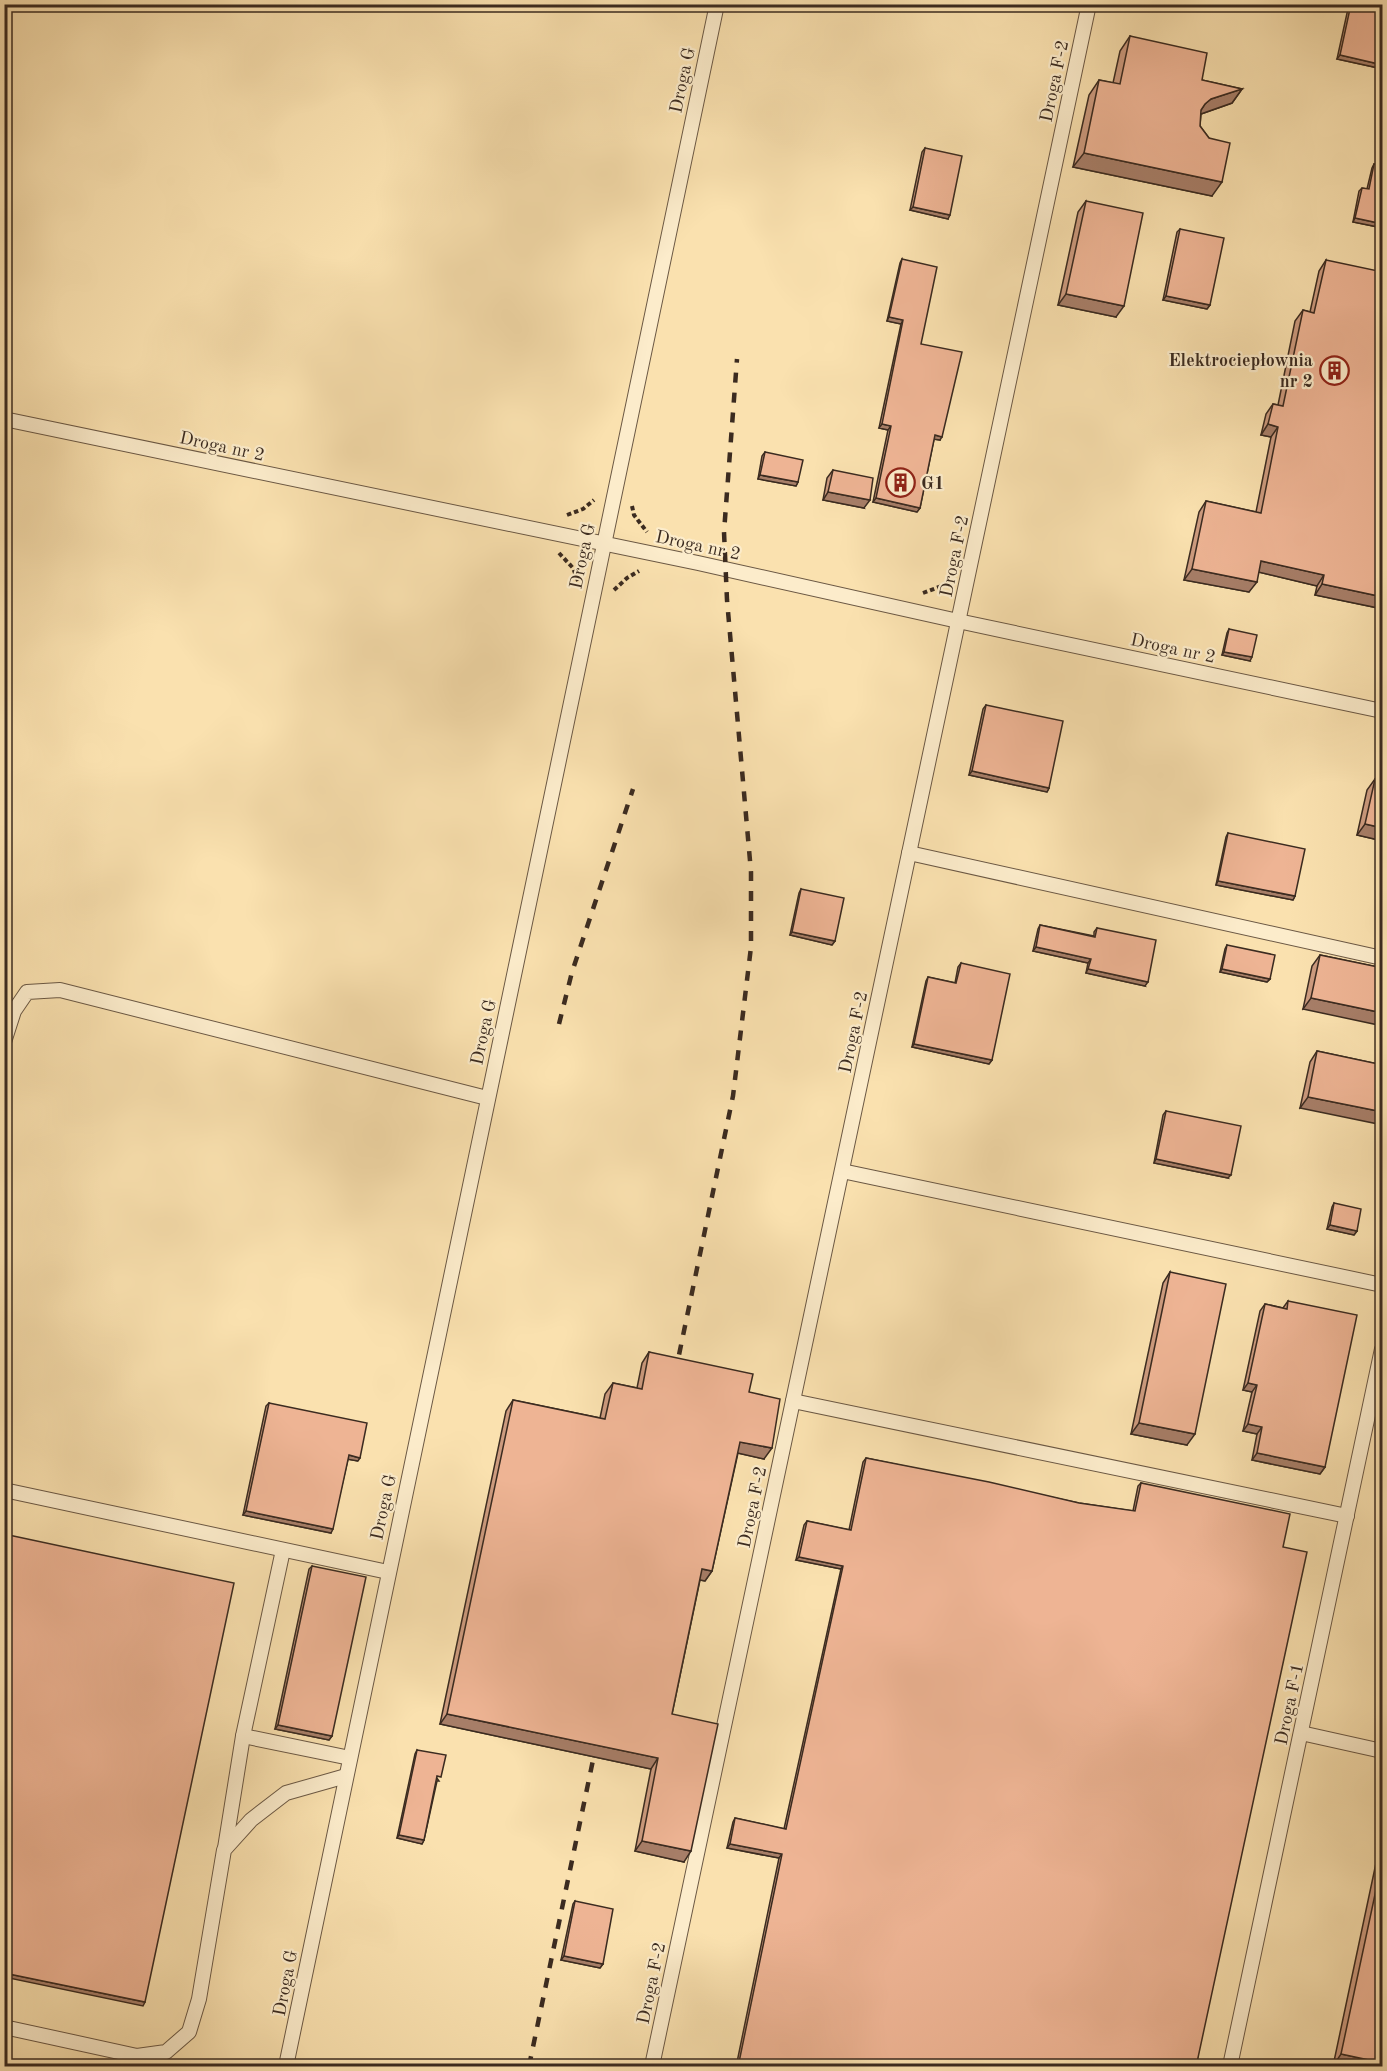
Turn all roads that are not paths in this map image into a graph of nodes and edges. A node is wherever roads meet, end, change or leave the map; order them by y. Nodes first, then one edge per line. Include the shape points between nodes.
1 (717, 4) edge
2 (1089, 4) edge
3 (4, 419) edge
4 (603, 543) junction
5 (958, 621) junction
6 (1383, 711) edge
7 (909, 853) junction
8 (1383, 958) edge
9 (4, 1041) edge
10 (488, 1098) junction
11 (842, 1171) junction
12 (1383, 1285) edge
13 (1383, 1349) edge
14 (793, 1401) junction
15 (4, 1490) edge
16 (1347, 1516) junction
17 (283, 1550) junction
18 (388, 1572) junction
19 (1301, 1733) junction
20 (243, 1736) junction
21 (1383, 1751) edge
22 (350, 1758) junction
23 (346, 1776) junction
24 (224, 1850) junction
25 (4, 2027) edge
26 (286, 2067) edge
27 (652, 2067) edge
28 (1230, 2067) edge

1 - 4 lane, Droga G
2 - 5 lane, Droga F-2
3 - 4 lane, Droga nr 2
4 - 5 lane, Droga nr 2
4 - 10 lane, Droga G
5 - 6 lane, Droga nr 2
5 - 7 lane, Droga F-2
7 - 8 lane
7 - 11 lane, Droga F-2
9 - 10 lane via 14,1011 27,992 60,990
10 - 18 lane, Droga G
11 - 12 lane
11 - 14 lane, Droga F-2
13 - 16 lane, Droga F-1
14 - 16 lane
14 - 27 lane, Droga F-2
15 - 17 lane
16 - 19 lane, Droga F-1
17 - 18 lane
17 - 20 lane
18 - 22 lane, Droga G
19 - 21 lane
19 - 28 lane, Droga F-1
20 - 22 lane
20 - 24 lane
22 - 23 lane, Droga G
23 - 24 lane via 286,1793 251,1820
23 - 26 lane, Droga G
24 - 25 lane via 199,1999 189,2032 166,2052 137,2056

